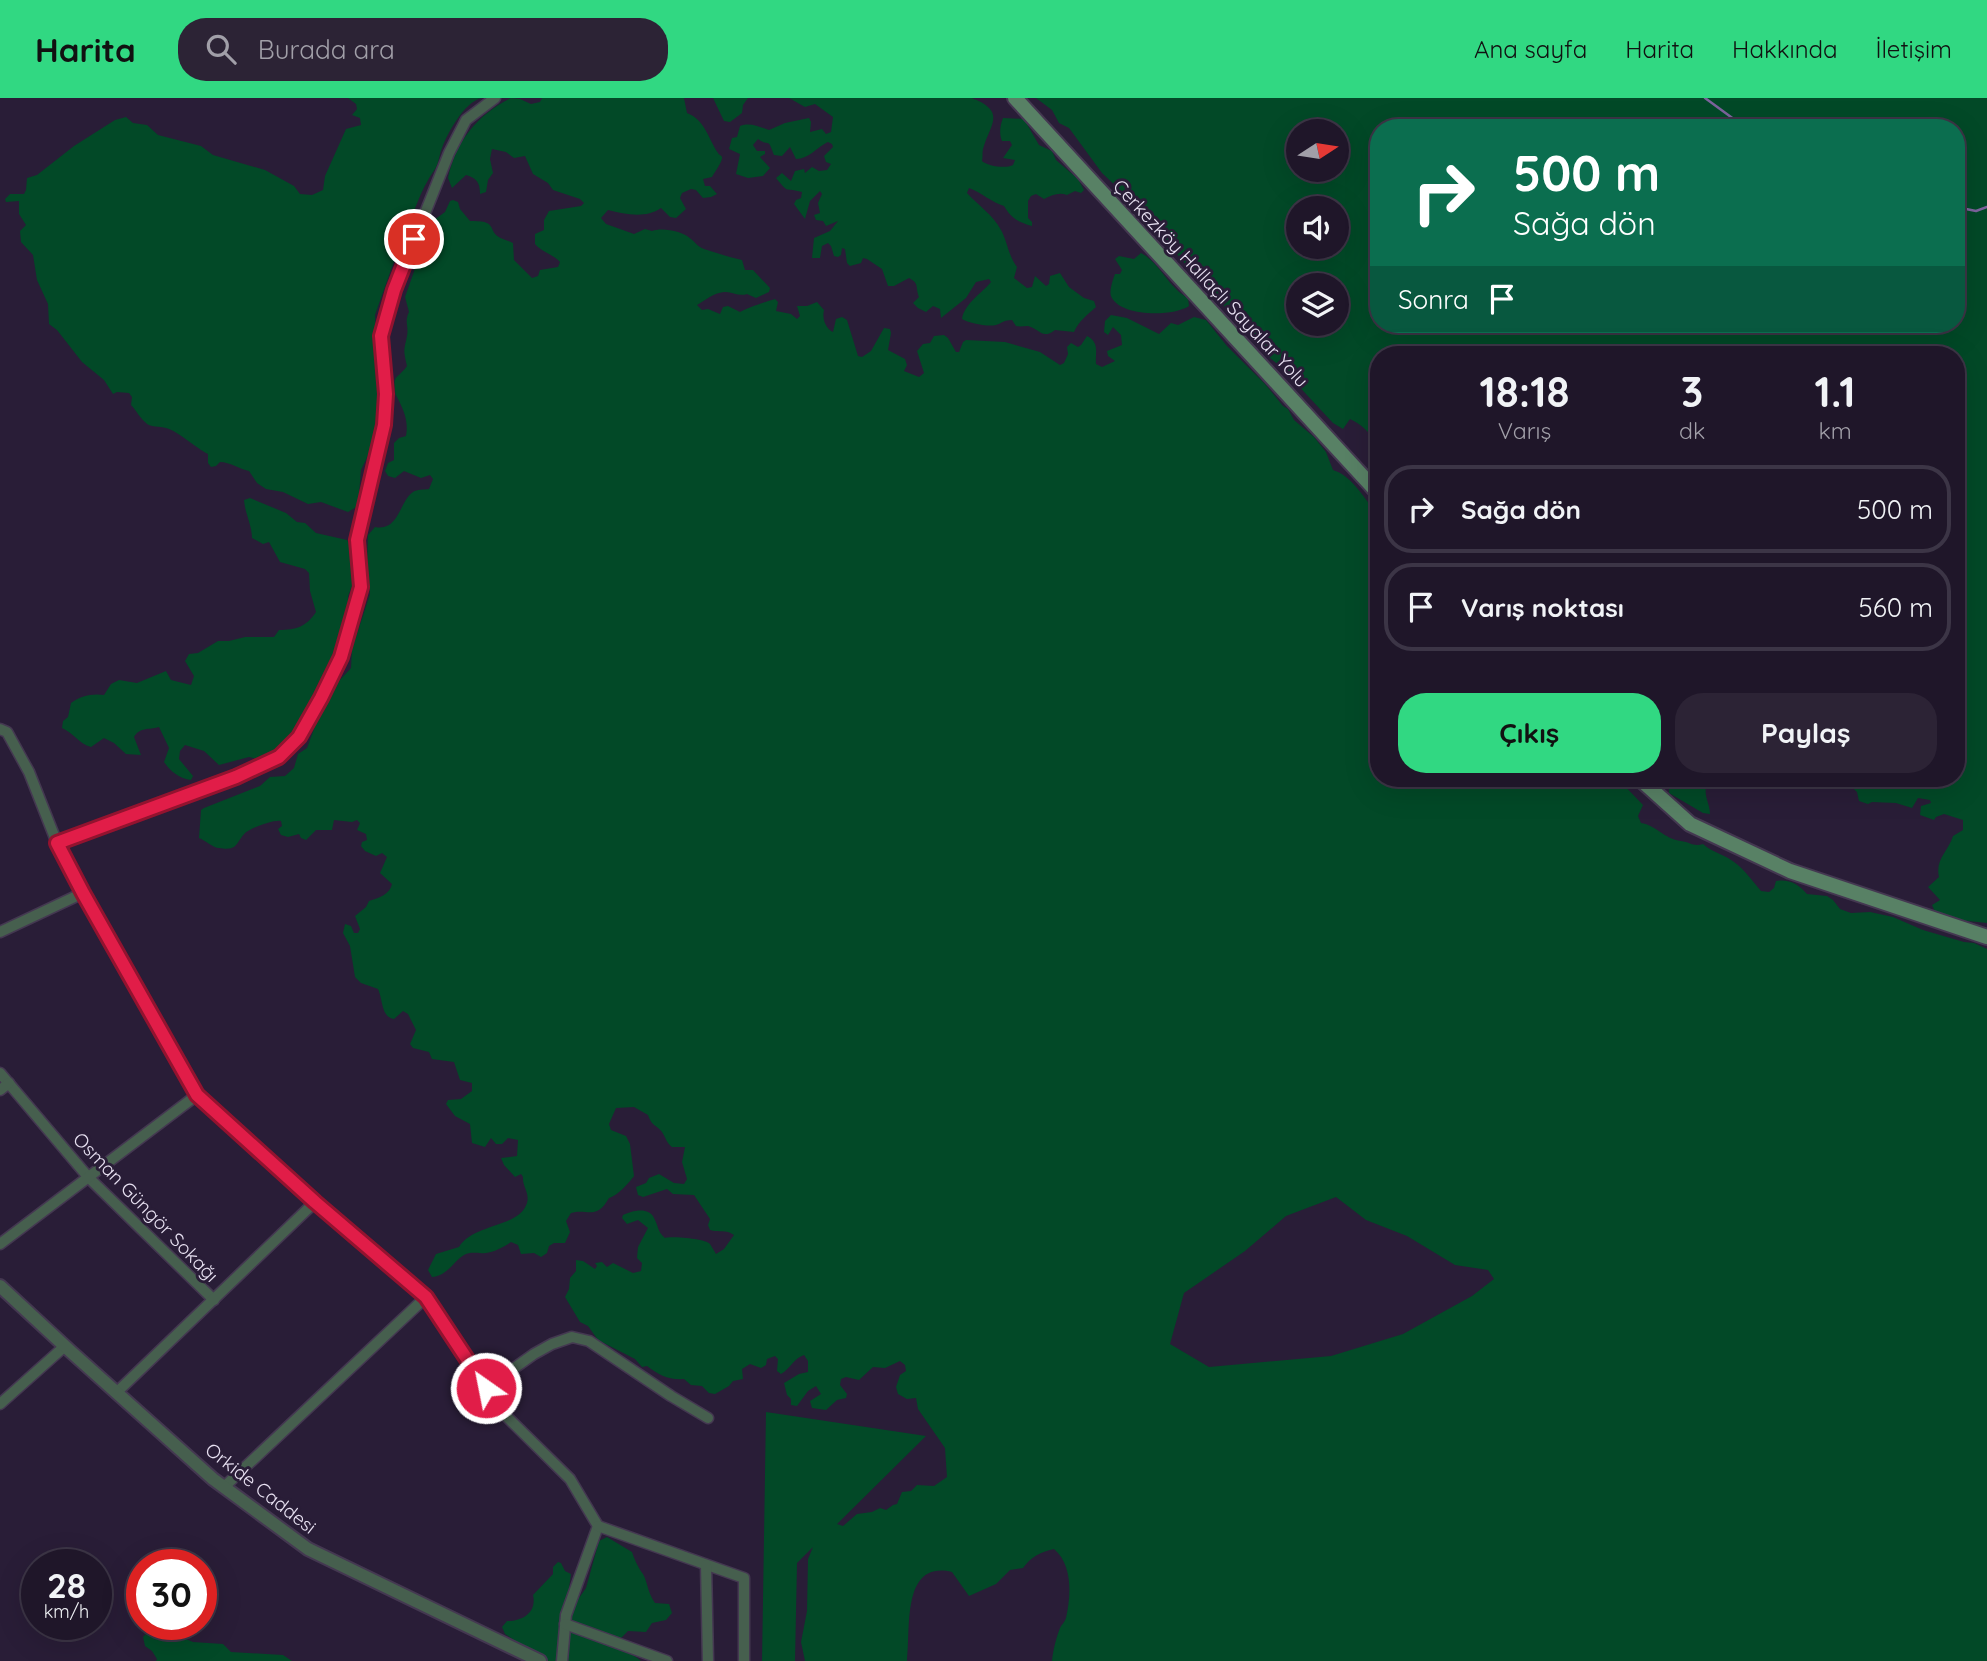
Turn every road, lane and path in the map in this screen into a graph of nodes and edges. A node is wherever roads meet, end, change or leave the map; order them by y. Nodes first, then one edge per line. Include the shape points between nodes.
1 (495, 98) edge
2 (1015, 98) edge
3 (1370, 484) edge
4 (4, 731) edge
5 (1649, 787) edge
6 (57, 843) junction
7 (83, 893) junction
8 (0, 932) edge
9 (1987, 937) edge
10 (0, 1073) edge
11 (9, 1083) junction
12 (0, 1090) edge
13 (197, 1095) junction
14 (89, 1178) junction
15 (315, 1202) junction
16 (0, 1244) edge
17 (0, 1286) edge
18 (426, 1297) junction
19 (214, 1300) junction
20 (65, 1346) junction
21 (486, 1388) junction
22 (116, 1393) junction
23 (0, 1404) edge
24 (708, 1418) dead end
25 (224, 1487) junction
26 (598, 1525) junction
27 (706, 1564) junction
28 (565, 1624) junction
29 (540, 1661) edge
30 (562, 1661) edge
31 (667, 1661) edge
32 (708, 1661) edge
33 (744, 1661) edge

1 - 6 street via 466,120 394,290 381,336 384,425 357,540 361,587 341,657 299,737 279,757 236,777
2 - 3 main road, Çerkezköy Hallaçlı Sayalar Yolu
4 - 6 street via 29,772
5 - 9 main road via 1690,824 1790,871
6 - 7 street
7 - 8 street
7 - 13 street
10 - 11 street, Osman Güngör Sokağı
11 - 12 street
11 - 14 street, Osman Güngör Sokağı
13 - 14 street
13 - 15 street
14 - 16 street
14 - 19 street, Osman Güngör Sokağı
15 - 18 street
15 - 19 street
17 - 20 street, Orkide Caddesi
18 - 21 street
18 - 25 street
19 - 22 street
20 - 22 street, Orkide Caddesi
20 - 23 street
21 - 24 street via 534,1354 572,1337 589,1341
21 - 26 street via 501,1411 570,1479
22 - 25 street, Orkide Caddesi
25 - 29 street, Orkide Caddesi via 308,1549
26 - 27 street
26 - 28 street
27 - 32 street
27 - 33 street via 744,1578
28 - 30 street
28 - 31 street

